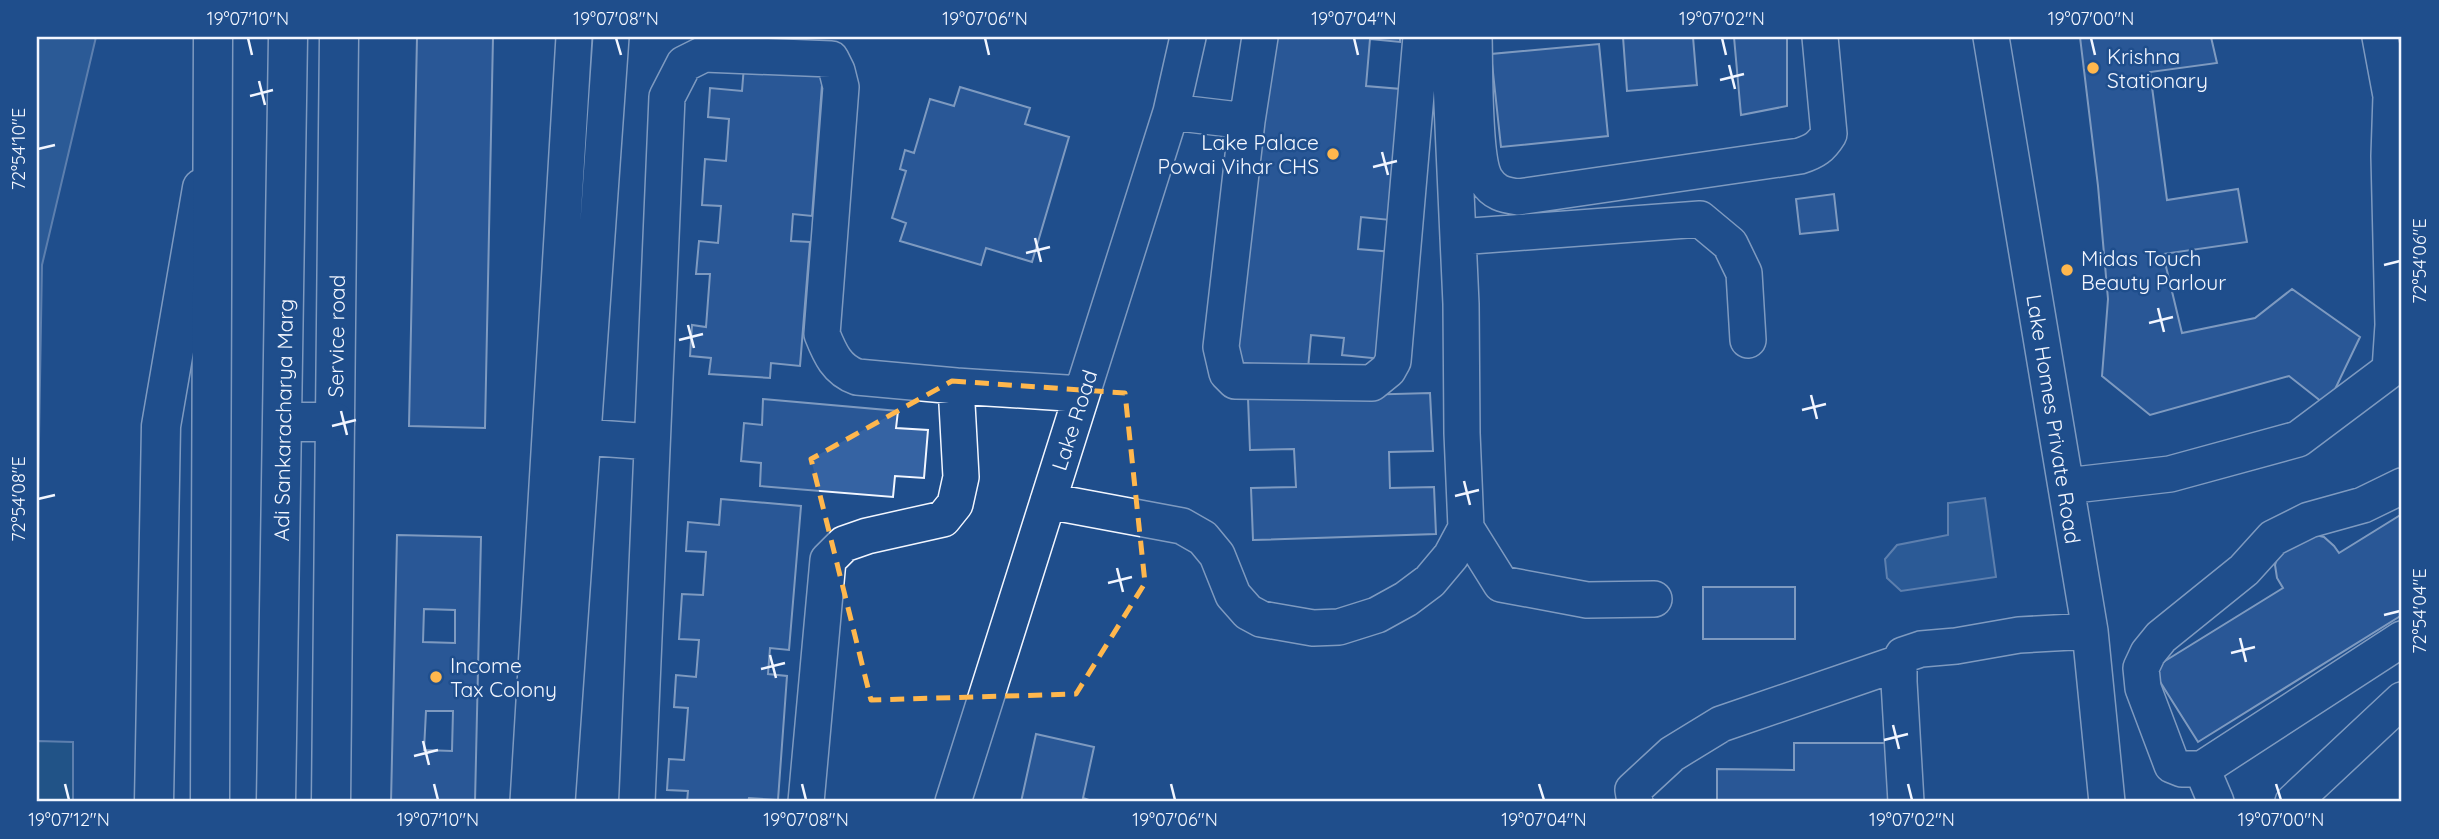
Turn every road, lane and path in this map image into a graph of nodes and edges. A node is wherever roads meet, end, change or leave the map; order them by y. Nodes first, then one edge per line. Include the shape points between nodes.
1 (213, 37) edge
2 (288, 37) edge
3 (339, 37) edge
4 (574, 37) edge
5 (611, 37) edge
6 (1188, 37) edge
7 (1260, 37) edge
8 (1421, 37) edge
9 (1449, 37) edge
10 (1474, 37) edge
11 (1820, 37) edge
12 (1991, 37) edge
13 (2380, 37) edge
14 (2396, 95) edge
15 (1171, 112) junction
16 (1247, 121) junction
17 (213, 123) junction
18 (2396, 155) edge
19 (1458, 237) junction
20 (1748, 340) dead end
21 (2397, 349) edge
22 (956, 386) junction
23 (1082, 394) junction
24 (283, 422) junction
25 (335, 422) junction
26 (583, 437) junction
27 (652, 442) junction
28 (2066, 486) junction
29 (2402, 486) edge
30 (1048, 501) junction
31 (1466, 528) junction
32 (560, 534) junction
33 (1654, 599) dead end
34 (2090, 631) junction
35 (2402, 639) edge
36 (1899, 663) junction
37 (2402, 699) edge
38 (2202, 769) junction
39 (154, 802) edge
40 (210, 802) edge
41 (276, 802) edge
42 (331, 802) edge
43 (528, 802) edge
44 (558, 802) edge
45 (637, 802) edge
46 (806, 802) edge
47 (953, 802) edge
48 (1635, 802) edge
49 (1906, 802) edge
50 (2107, 802) edge
51 (2216, 802) edge
52 (2293, 802) edge

1 - 17 main road
2 - 24 main road, Adi Sankaracharya Marg
3 - 25 main road, Service road
4 - 32 street
5 - 26 street
6 - 15 street, Lake Road
7 - 16 street
8 - 16 street via 1394,361 1372,383 1235,381 1227,373 1221,347
9 - 19 street
10 - 11 street via 1484,177 1501,195 1518,197 1814,151 1829,134
12 - 28 street, Lake Homes Private Road
13 - 14 street
14 - 18 street
15 - 16 street
15 - 23 street, Lake Road
17 - 39 main road via 161,426
17 - 40 main road
18 - 21 street via 2393,325
19 - 20 street via 1700,219 1730,244 1744,273
19 - 31 street
21 - 28 street via 2390,370 2298,439 2170,474
22 - 23 street
22 - 27 street via 844,372 822,334 841,88 831,59 704,54 684,64 667,97
22 - 46 street via 961,477 955,504 943,519 844,544 828,560
23 - 30 street, Lake Road
24 - 25 main road
24 - 41 main road, Adi Sankaracharya Marg
25 - 42 main road, Service road
26 - 27 street
26 - 32 street
27 - 45 street
28 - 34 street, Lake Homes Private Road
29 - 38 street via 2273,538 2244,570 2161,637 2148,653 2141,668 2143,688 2172,765
30 - 31 street via 1182,526 1203,538 1217,555 1233,595 1248,612 1261,620 1313,628 1339,627 1377,615 1406,599 1430,581
30 - 47 street, Lake Road
31 - 33 street via 1501,584 1587,600
32 - 43 street
32 - 44 street
34 - 36 street via 2019,635 1921,649 1903,655
34 - 50 street, Lake Homes Private Road
35 - 38 street
36 - 48 street via 1721,724 1652,772 1633,790
36 - 49 street
37 - 52 street
38 - 51 street

